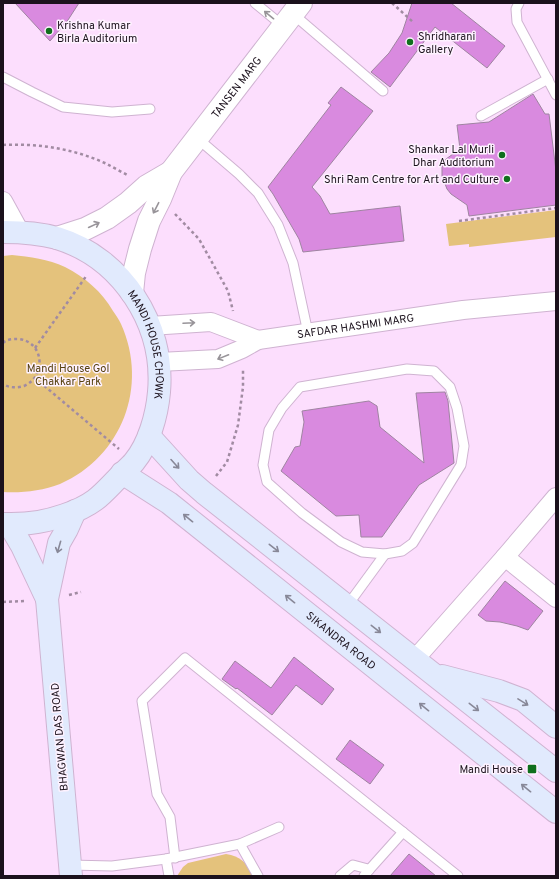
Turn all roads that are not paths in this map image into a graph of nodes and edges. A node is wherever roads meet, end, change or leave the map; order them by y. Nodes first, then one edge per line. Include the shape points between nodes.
1 (255, 3) edge
2 (519, 3) edge
3 (292, 14) edge
4 (3, 77) edge
5 (548, 79) junction
6 (383, 90) dead end
7 (556, 95) edge
8 (150, 109) dead end
9 (481, 116) dead end
10 (197, 138) junction
11 (154, 193) junction
12 (3, 200) edge
13 (12, 232) edge
14 (57, 238) junction
15 (132, 293) junction
16 (556, 300) edge
17 (150, 326) junction
18 (308, 333) junction
19 (241, 341) junction
20 (159, 362) junction
21 (148, 436) junction
22 (128, 467) junction
23 (556, 497) edge
24 (75, 511) junction
25 (6, 524) edge
26 (385, 554) junction
27 (505, 557) junction
28 (556, 598) edge
29 (47, 599) junction
30 (347, 606) junction
31 (415, 660) junction
32 (433, 674) junction
33 (556, 727) edge
34 (556, 771) edge
35 (556, 812) edge
36 (279, 827) dead end
37 (403, 832) junction
38 (240, 844) junction
39 (170, 858) junction
40 (70, 871) edge
41 (367, 873) edge
42 (169, 876) edge
43 (258, 876) edge
44 (340, 876) edge
45 (458, 876) edge

3 -> 1 lane
2 - 5 lane via 516,9 517,22
3 - 6 lane
3 - 10 street, TANSEN MARG
4 - 8 lane via 63,107 112,112
5 - 7 lane
5 - 9 lane
10 - 11 street, TANSEN MARG
10 - 18 lane via 258,193 278,225 293,263
14 -> 11 street, TANSEN MARG via 85,229 128,203
11 -> 15 street via 149,222 134,273
12 - 13 street
13 - 14 main road, MANDI HOUSE CHOWK
14 - 15 main road, MANDI HOUSE CHOWK via 92,254 107,265
15 - 17 main road, MANDI HOUSE CHOWK
16 - 18 street, SAFDAR HASHMI MARG via 463,310
17 -> 19 street via 211,322
17 - 20 main road, MANDI HOUSE CHOWK
18 - 19 street, SAFDAR HASHMI MARG
19 -> 20 street, SAFDAR HASHMI MARG via 218,360
20 - 21 main road, MANDI HOUSE CHOWK via 159,399
21 - 22 main road, MANDI HOUSE CHOWK via 142,449
21 -> 30 main road via 204,493
22 - 24 main road, MANDI HOUSE CHOWK via 95,500
35 -> 22 main road, SIKANDRA ROAD via 169,503
23 - 27 street
24 - 25 main road, MANDI HOUSE CHOWK via 53,519
24 -> 29 main road, BHAGWAN DAS ROAD via 59,543
25 - 29 main road, BHAGWAN DAS ROAD via 22,546
26 - 26 lane via 362,552 341,542 302,513 267,482 263,464 269,430 282,408 300,387 406,368 434,371 450,387 457,408 464,446 461,465 414,543 402,551
26 - 30 lane
27 - 28 street
27 - 31 street
29 - 40 main road, BHAGWAN DAS ROAD
30 -> 31 main road
31 - 32 main road
32 -> 33 main road via 523,700
32 -> 34 main road
36 - 38 lane
37 - 39 lane via 185,658 142,701 158,794 170,817
37 - 41 lane
37 - 45 lane
38 - 39 lane
38 - 43 lane
39 - 40 lane
39 - 42 lane
41 - 44 lane via 367,868 353,865

